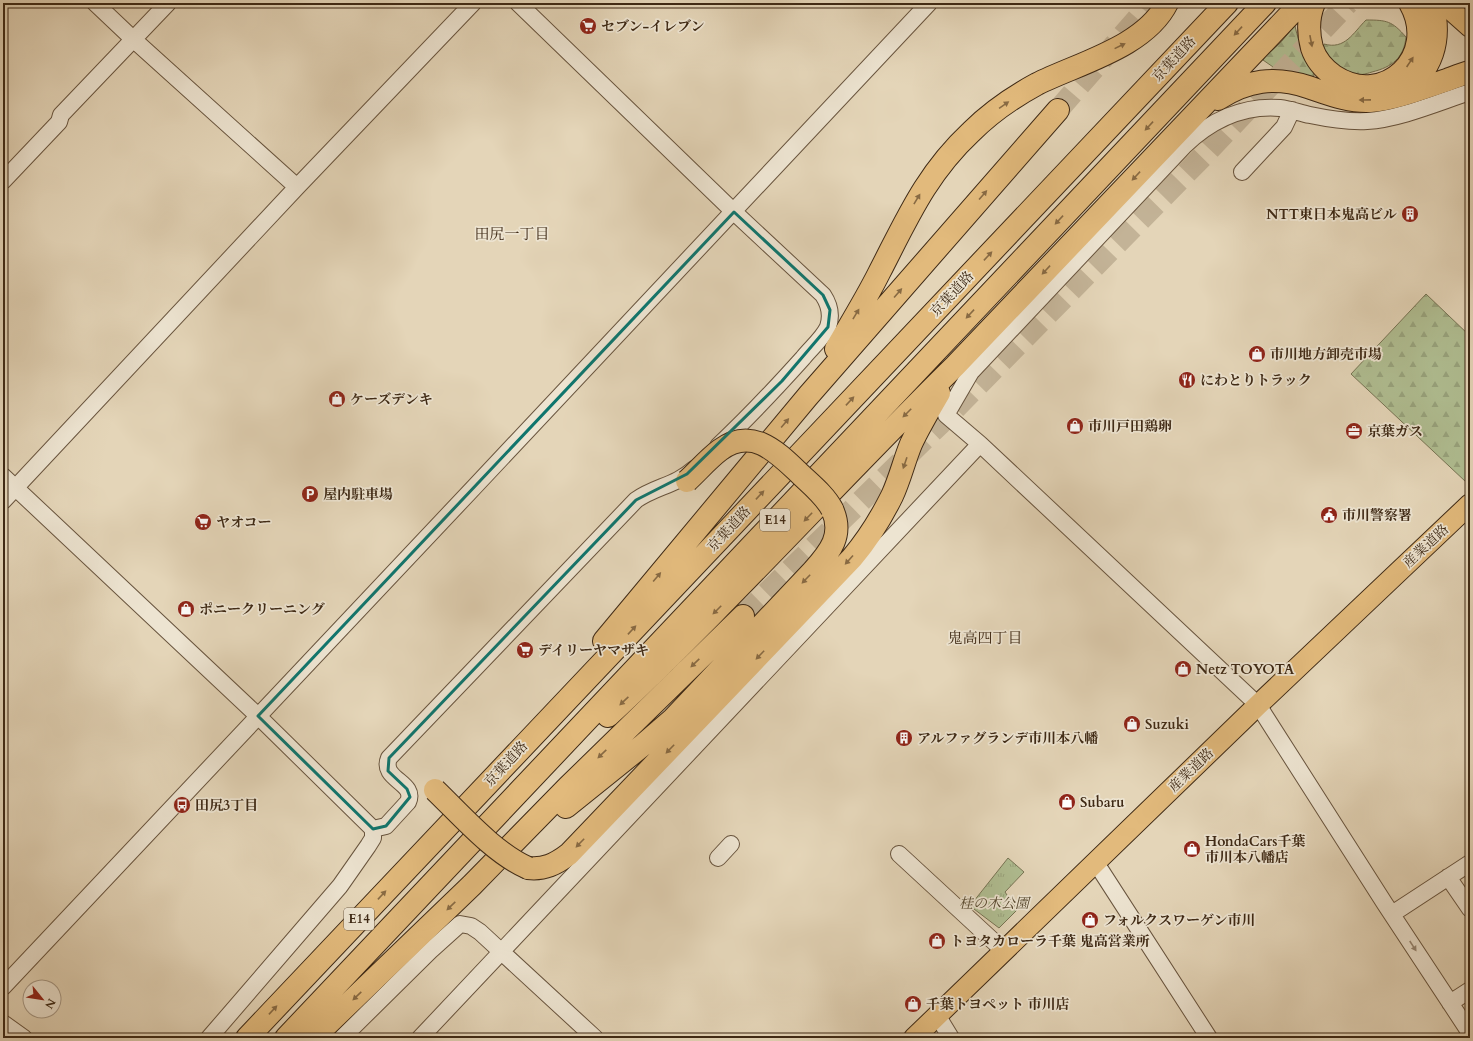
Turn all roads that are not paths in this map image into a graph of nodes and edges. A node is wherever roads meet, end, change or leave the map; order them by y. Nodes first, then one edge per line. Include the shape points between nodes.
1 (96, 3) edge
2 (168, 3) edge
3 (473, 3) edge
4 (518, 3) edge
5 (930, 3) edge
6 (1167, 3) edge
7 (1227, 3) edge
8 (1265, 3) edge
9 (1301, 3) edge
10 (1314, 3) edge
11 (1410, 3) edge
12 (1432, 3) edge
13 (1443, 3) edge
14 (1470, 27) edge
15 (133, 39) junction
16 (1470, 72) edge
17 (1470, 92) edge
18 (1393, 96) junction
19 (1058, 110) tunnel mouth
20 (1292, 110) junction
21 (1172, 137) junction
22 (1242, 172) dead end
23 (3, 181) edge
24 (297, 187) junction
25 (734, 212) junction
26 (955, 366) junction
27 (808, 396) junction
28 (980, 444) junction
29 (3, 476) edge
30 (687, 481) dead end
31 (15, 488) junction
32 (3, 501) edge
33 (1470, 504) edge
34 (743, 616) tunnel mouth
35 (1258, 705) junction
36 (258, 716) junction
37 (435, 790) dead end
38 (471, 801) junction
39 (373, 829) junction
40 (731, 844) dead end
41 (899, 854) dead end
42 (455, 858) junction
43 (718, 858) dead end
44 (1096, 863) junction
45 (1470, 863) edge
46 (1448, 877) junction
47 (472, 886) junction
48 (1470, 909) edge
49 (1392, 914) junction
50 (1004, 951) junction
51 (502, 952) junction
52 (3, 988) edge
53 (1470, 990) edge
54 (1450, 1003) junction
55 (937, 1016) junction
56 (3, 1023) edge
57 (1470, 1033) edge
58 (24, 1038) edge
59 (209, 1038) edge
60 (247, 1038) edge
61 (286, 1038) edge
62 (313, 1038) edge
63 (342, 1038) edge
64 (420, 1038) edge
65 (595, 1038) edge
66 (914, 1038) edge
67 (951, 1038) edge
68 (1209, 1038) edge

1 - 15 street
2 - 15 street
3 - 24 street
4 - 25 street
5 - 25 street
27 -> 6 highway via 863,304 920,194 955,147 987,117 1022,93 1135,39 1156,21
38 -> 7 highway, 京葉道路 / E14
8 -> 42 highway, 京葉道路 / E14
9 - 21 highway
10 -> 11 highway via 1309,30 1310,41 1318,60 1324,68 1343,82 1354,86 1385,83 1394,79 1414,57 1420,39 1418,18
12 - 18 highway via 1437,27 1434,49 1418,79
13 - 14 main road
15 - 23 street
15 - 24 street
16 - 18 highway
17 - 20 street via 1406,113 1369,121 1334,120
18 -> 21 highway via 1355,101 1290,82 1248,84 1235,88 1214,101
27 -> 19 highway
20 - 22 street via 1284,127
20 - 28 street via 1265,108 1236,113 1214,122 1194,137 971,372 946,415
21 -> 26 highway
24 - 31 street
25 - 36 street
25 - 39 street via 823,295 830,310 828,327 777,387 687,474 636,500 389,758 388,771 410,792 410,797 386,826
26 -> 37 highway, bridge via 918,429 883,512 870,535 852,558 569,854 552,865 540,868 528,868 513,861
26 -> 42 highway via 658,670
38 -> 27 highway
28 - 35 street
28 - 51 street
29 - 31 street
30 -> 47 highway, bridge via 724,447 754,441 767,446 824,497 837,521 833,545 813,571 672,719 643,746
31 - 32 street
31 - 36 street
33 - 35 main road, 産業道路
34 -> 47 highway via 568,787
35 - 44 main road, 産業道路
35 - 49 street
36 - 39 street
36 - 52 street
60 -> 38 highway, 京葉道路 / E14
39 - 59 street via 373,838 340,886
40 - 43 street
41 - 50 street
42 - 61 highway, 京葉道路 / E14
44 - 50 main road, 産業道路
44 - 68 street
45 - 46 street
46 - 48 street
46 - 49 street
47 -> 62 highway
49 -> 54 street
50 - 55 main road, 産業道路
51 - 63 street via 480,932 471,926 460,924
51 - 64 street
51 - 65 street
53 - 54 street
54 - 57 street
55 - 66 main road, 産業道路
55 - 67 street
56 - 58 street

